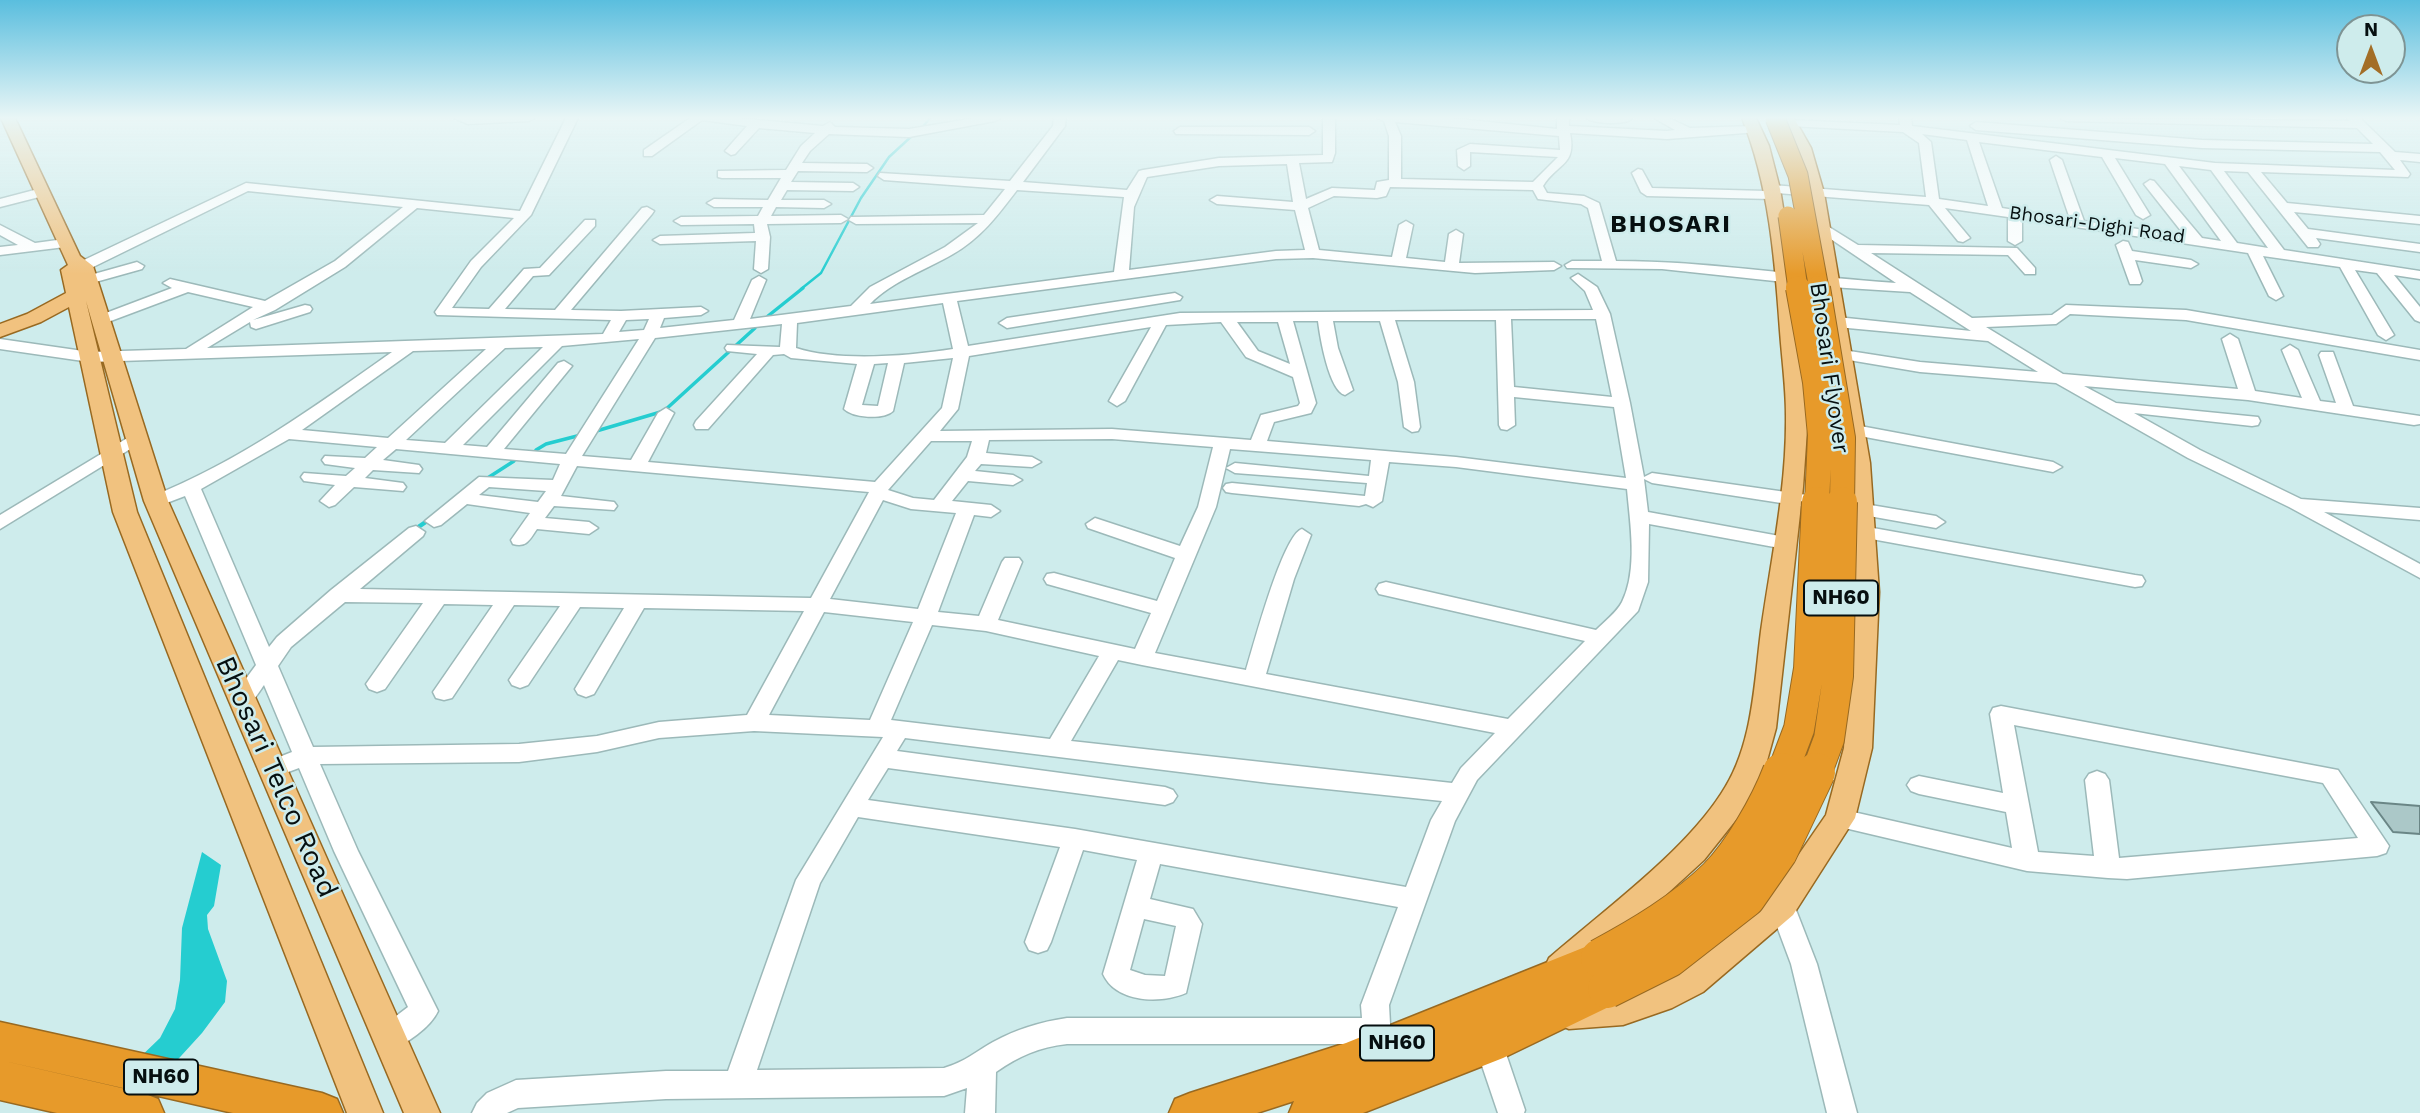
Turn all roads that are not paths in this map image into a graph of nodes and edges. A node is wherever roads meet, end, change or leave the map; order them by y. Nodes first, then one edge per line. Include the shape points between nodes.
1 (32, 170) edge
2 (546, 170) edge
3 (791, 170) edge
4 (848, 170) edge
5 (1027, 170) edge
6 (1152, 170) edge
7 (1295, 170) edge
8 (1391, 170) edge
9 (1551, 170) edge
10 (1771, 170) edge
11 (1795, 170) edge
12 (1808, 170) edge
13 (1929, 170) edge
14 (1983, 170) edge
15 (2060, 170) edge
16 (2116, 170) edge
17 (2175, 170) edge
18 (2217, 170) edge
19 (2253, 170) edge
20 (2281, 170) edge
21 (2400, 170) edge
22 (1638, 173) dead end
23 (722, 174) dead end
24 (787, 176) junction
25 (884, 176) dead end
26 (1341, 180) dead end
27 (1390, 184) junction
28 (2150, 184) dead end
29 (1015, 186) junction
30 (1537, 186) junction
31 (853, 187) dead end
32 (42, 192) junction
33 (1772, 192) junction
34 (1816, 193) junction
35 (1130, 194) junction
36 (1217, 200) dead end
37 (1933, 202) junction
38 (0, 203) edge
39 (714, 203) dead end
40 (771, 203) junction
41 (824, 204) dead end
42 (414, 205) junction
43 (1301, 206) junction
44 (2284, 208) junction
45 (648, 211) dead end
46 (1996, 211) junction
47 (2015, 213) junction
48 (524, 215) junction
49 (2143, 215) dead end
50 (841, 219) dead end
51 (988, 219) junction
52 (762, 220) junction
53 (856, 220) dead end
54 (2420, 220) edge
55 (681, 221) dead end
56 (2078, 222) junction
57 (590, 223) dead end
58 (1406, 225) dead end
59 (1821, 226) junction
60 (2117, 228) junction
61 (0, 229) edge
62 (2305, 233) junction
63 (1455, 234) dead end
64 (763, 237) junction
65 (1963, 238) dead end
66 (660, 240) dead end
67 (2196, 240) junction
68 (2015, 242) dead end
69 (65, 243) junction
70 (31, 246) junction
71 (2232, 246) junction
72 (2252, 248) junction
73 (2420, 248) edge
74 (1858, 249) junction
75 (0, 251) edge
76 (2278, 252) junction
77 (1313, 254) junction
78 (2126, 254) junction
79 (2323, 259) junction
80 (1398, 262) junction
81 (2344, 262) junction
82 (1610, 264) junction
83 (2191, 264) dead end
84 (137, 266) dead end
85 (1451, 267) junction
86 (2381, 268) junction
87 (1169, 269) junction
88 (1575, 271) junction
89 (2030, 271) dead end
90 (1121, 275) junction
91 (2420, 275) edge
92 (79, 276) junction
93 (1785, 276) junction
94 (2135, 281) dead end
95 (170, 283) dead end
96 (1831, 283) junction
97 (187, 287) junction
98 (1913, 288) junction
99 (2276, 296) dead end
100 (1175, 297) junction
101 (949, 298) junction
102 (270, 307) junction
103 (305, 309) dead end
104 (856, 310) junction
105 (701, 311) dead end
106 (493, 313) junction
107 (659, 314) junction
108 (1601, 314) junction
109 (559, 315) junction
110 (1503, 315) junction
111 (621, 316) junction
112 (1387, 317) junction
113 (2420, 317) edge
114 (1180, 318) junction
115 (1226, 318) junction
116 (1285, 318) junction
117 (1325, 318) junction
118 (103, 319) junction
119 (790, 319) junction
120 (1159, 321) junction
121 (1837, 322) junction
122 (1007, 323) dead end
123 (1971, 323) junction
124 (740, 324) junction
125 (223, 330) junction
126 (0, 331) edge
127 (650, 334) junction
128 (2386, 335) dead end
129 (1995, 337) junction
130 (608, 338) junction
131 (2230, 339) dead end
132 (558, 341) junction
133 (0, 344) edge
134 (499, 344) junction
135 (407, 348) junction
136 (733, 348) dead end
137 (2290, 350) dead end
138 (768, 351) junction
139 (191, 353) junction
140 (791, 353) junction
141 (962, 353) junction
142 (1843, 355) junction
143 (2327, 355) dead end
144 (2420, 355) edge
145 (113, 356) junction
146 (90, 357) junction
147 (897, 358) junction
148 (867, 359) junction
149 (564, 366) dead end
150 (1301, 375) junction
151 (2058, 378) junction
152 (1345, 390) dead end
153 (1506, 390) junction
154 (2248, 394) junction
155 (1117, 401) dead end
156 (1622, 403) junction
157 (2313, 404) junction
158 (2114, 407) junction
159 (2346, 409) junction
160 (666, 413) dead end
161 (2414, 420) dead end
162 (2252, 421) dead end
163 (702, 425) dead end
164 (1507, 425) dead end
165 (1412, 427) dead end
166 (1855, 430) junction
167 (287, 434) junction
168 (982, 435) junction
169 (926, 436) junction
170 (391, 443) junction
171 (1223, 443) junction
172 (122, 446) junction
173 (1257, 446) junction
174 (449, 449) junction
175 (1304, 450) junction
176 (491, 453) junction
177 (1381, 456) junction
178 (976, 458) junction
179 (331, 460) dead end
180 (571, 460) junction
181 (1032, 462) dead end
182 (369, 464) junction
183 (637, 466) junction
184 (2053, 467) dead end
185 (1235, 468) dead end
186 (413, 469) dead end
187 (1299, 474) junction
188 (963, 475) junction
189 (310, 477) dead end
190 (990, 478) junction
191 (1362, 479) dead end
192 (1013, 480) dead end
193 (350, 481) junction
194 (1644, 482) junction
195 (397, 487) dead end
196 (191, 488) junction
197 (1232, 488) dead end
198 (879, 491) junction
199 (1294, 494) junction
200 (464, 498) junction
201 (1789, 499) junction
202 (156, 501) junction
203 (328, 501) dead end
204 (2295, 503) junction
205 (547, 504) junction
206 (608, 506) dead end
207 (938, 507) junction
208 (978, 512) junction
209 (2420, 514) edge
210 (1637, 516) junction
211 (1861, 520) junction
212 (434, 521) dead end
213 (1936, 522) dead end
214 (0, 523) edge
215 (1095, 524) dead end
216 (589, 528) dead end
217 (416, 532) dead end
218 (1302, 535) dead end
219 (520, 540) dead end
220 (1785, 543) junction
221 (1186, 555) junction
222 (1012, 562) dead end
223 (2420, 572) edge
224 (1054, 579) dead end
225 (2135, 581) dead end
226 (1385, 589) dead end
227 (338, 595) junction
228 (439, 596) junction
229 (509, 597) junction
230 (575, 599) junction
231 (638, 601) junction
232 (820, 605) junction
233 (1161, 609) junction
234 (925, 618) junction
235 (986, 624) junction
236 (1601, 638) junction
237 (1112, 652) junction
238 (1142, 658) junction
239 (266, 666) junction
240 (1254, 679) junction
241 (520, 680) dead end
242 (377, 684) dead end
243 (586, 690) dead end
244 (443, 692) dead end
245 (242, 699) junction
246 (754, 723) junction
247 (1512, 728) junction
248 (888, 729) junction
249 (1056, 748) junction
250 (305, 756) junction
251 (881, 758) junction
252 (272, 769) junction
253 (2097, 780) dead end
254 (1919, 785) dead end
255 (1458, 793) junction
256 (1165, 796) dead end
257 (2017, 805) junction
258 (850, 807) junction
259 (1840, 818) junction
260 (1075, 839) junction
261 (1151, 853) junction
262 (2027, 861) junction
263 (2108, 868) junction
264 (1414, 899) junction
265 (1782, 905) junction
266 (1135, 906) dead end
267 (1038, 942) dead end
268 (1555, 996) junction
269 (389, 1038) junction
270 (0, 1041) edge
271 (1377, 1041) junction
272 (1489, 1045) junction
273 (982, 1066) junction
274 (0, 1080) edge
275 (737, 1084) junction
276 (1511, 1111) dead end
277 (143, 1113) edge
278 (322, 1113) edge
279 (365, 1113) edge
280 (422, 1113) edge
281 (487, 1113) edge
282 (980, 1113) edge
283 (1190, 1113) edge
284 (1310, 1113) edge
285 (1842, 1113) edge

1 - 32 main road
2 - 48 street
3 - 24 street
4 - 24 street
5 - 29 street
6 - 35 street via 1136,180
7 - 43 street
8 - 27 street
9 - 30 street
10 - 33 main road
11 - 268 highway, Bhosari Flyover / NH60, bridge via 1843,438 1838,676 1829,739 1778,852 1746,898 1669,958 1603,973
12 - 34 main road
13 - 37 street
14 - 46 street
15 - 56 street
16 - 49 street
17 - 71 street
18 - 76 street
19 - 44 street
20 - 21 street via 2404,174
22 - 33 street, Bhosari-Dighi Road via 1647,192
23 - 24 street
24 - 31 street
24 - 40 street
25 - 29 street
26 - 27 street
27 - 30 street
27 - 43 street via 1377,194 1332,192
28 - 67 street
29 - 35 street
29 - 51 street
30 - 82 street via 1546,197 1584,200 1594,206
32 - 38 street
32 - 69 main road
33 - 34 street, Bhosari-Dighi Road
33 - 93 main road
34 - 37 street, Bhosari-Dighi Road
34 - 59 main road
35 - 90 street
36 - 43 street
37 - 46 street, Bhosari-Dighi Road
37 - 65 street
39 - 40 street
40 - 41 street
40 - 52 street
42 - 48 street
42 - 92 street via 246,187
42 - 102 street via 333,269
43 - 77 street
44 - 54 street
44 - 62 street
45 - 109 street
46 - 47 street, Bhosari-Dighi Road
47 - 56 street, Bhosari-Dighi Road
47 - 68 street
48 - 106 street via 476,264 442,312
50 - 52 street
51 - 53 street
51 - 104 street via 960,243 875,290
52 - 55 street
52 - 64 street
56 - 60 street, Bhosari-Dighi Road
57 - 106 street via 544,272 529,272
58 - 80 street
59 - 74 street
59 - 96 main road
60 - 67 street, Bhosari-Dighi Road
60 - 78 street
61 - 70 street
62 - 73 street
62 - 79 street
63 - 85 street
64 - 66 street
64 - 124 street via 760,275
67 - 71 street, Bhosari-Dighi Road
69 - 70 street
69 - 92 main road
70 - 75 street
71 - 72 street, Bhosari-Dighi Road
72 - 76 street, Bhosari-Dighi Road
72 - 99 street
74 - 89 street via 2012,251
74 - 98 street
76 - 79 street, Bhosari-Dighi Road
77 - 80 street
77 - 87 street
78 - 83 street
78 - 94 street
79 - 81 street, Bhosari-Dighi Road
80 - 85 street
81 - 86 street, Bhosari-Dighi Road
81 - 128 street
82 - 88 street
82 - 93 street
84 - 92 street
85 - 88 street via 1554,266
86 - 91 street, Bhosari-Dighi Road
86 - 113 street
87 - 90 street
87 - 100 street
88 - 108 street via 1592,289
90 - 101 street
92 - 118 main road
92 - 126 main road via 34,318
92 - 146 main road
93 - 96 street
93 - 201 main road via 1797,416
95 - 97 street
96 - 98 street
96 - 121 main road
97 - 102 street
97 - 118 street
98 - 123 street
100 - 114 street
100 - 122 street
101 - 104 street
101 - 141 street
102 - 125 street
103 - 125 street
104 - 119 street
105 - 107 street
106 - 109 street
107 - 111 street
107 - 127 street
108 - 110 street
108 - 156 street
109 - 111 street
110 - 112 street
110 - 153 street
111 - 130 street
112 - 117 street
112 - 165 street via 1406,382
114 - 115 street
114 - 120 street
115 - 116 street
115 - 150 street via 1252,354
116 - 117 street
116 - 150 street
117 - 152 street
118 - 145 main road
119 - 124 street
119 - 140 street
120 - 141 street
120 - 155 street
121 - 129 street
121 - 142 main road
123 - 129 street
123 - 144 street via 2056,319 2066,309 2171,313
124 - 127 street
125 - 139 street
127 - 130 street
127 - 180 street
129 - 151 street
130 - 132 street
131 - 154 street
132 - 134 street
132 - 174 street
133 - 146 street
134 - 135 street
134 - 170 street
135 - 139 street
135 - 167 street
136 - 138 street
137 - 157 street
138 - 140 street
138 - 163 street
139 - 145 street
140 - 148 street
141 - 147 street
141 - 169 street via 950,409
142 - 151 street via 1920,367
142 - 166 main road
143 - 159 street
145 - 146 street
145 - 172 main road
146 - 172 main road
147 - 148 street
147 - 148 street via 886,411 852,409
149 - 176 street
150 - 173 street via 1308,403 1305,408 1267,419
151 - 154 street
151 - 158 street
153 - 156 street
153 - 164 street
154 - 157 street
156 - 194 street
157 - 159 street
158 - 162 street
158 - 204 street via 2194,454
159 - 161 street
160 - 183 street
166 - 184 street
166 - 211 main road
167 - 170 street
167 - 196 street
168 - 169 street
168 - 171 street via 1088,433
168 - 178 street
169 - 198 street
170 - 174 street
170 - 182 street
171 - 173 street
171 - 221 street via 1207,507
172 - 202 main road, Bhosari Telco Road
172 - 214 street
172 - 279 main road, Bhosari Telco Road via 125,512
173 - 175 street
174 - 176 street
175 - 177 street
175 - 187 street
176 - 180 street
177 - 194 street
177 - 199 street via 1366,501
178 - 181 street
178 - 188 street
179 - 182 street
180 - 183 street
180 - 205 street
182 - 186 street
182 - 193 street
183 - 198 street
185 - 187 street
187 - 191 street
187 - 199 street
188 - 190 street
188 - 207 street
189 - 193 street
190 - 192 street
190 - 208 street
193 - 195 street
193 - 203 street
194 - 201 street
194 - 210 street
196 - 202 street
196 - 239 street
197 - 199 street
198 - 207 street
198 - 232 street
200 - 205 street
200 - 205 street via 485,481
200 - 212 street
201 - 211 street
201 - 220 main road
202 - 245 main road, Bhosari Telco Road
204 - 209 street
204 - 223 street
205 - 206 street
205 - 216 street
205 - 219 street
207 - 208 street
208 - 234 street
210 - 220 street
210 - 236 street via 1638,591 1631,606
211 - 213 street
211 - 225 street
211 - 259 main road via 1866,592 1858,748
215 - 221 street
217 - 227 street
218 - 240 street
220 - 268 main road via 1762,728 1750,768 1732,803 1693,851
221 - 233 street
222 - 235 street
224 - 233 street
226 - 236 street
227 - 228 street
227 - 239 street via 284,642
228 - 229 street
228 - 242 street
229 - 230 street
229 - 244 street
230 - 231 street
230 - 241 street
231 - 232 street
231 - 243 street
232 - 234 street
232 - 246 street
233 - 238 street
234 - 235 street
234 - 248 street
235 - 237 street
236 - 247 street
237 - 238 street
237 - 249 street
238 - 240 street
239 - 245 street
239 - 250 street
240 - 247 street
245 - 252 main road, Bhosari Telco Road
246 - 248 street
246 - 250 street via 659,730 597,744 519,752
247 - 255 street via 1469,774
248 - 249 street
248 - 251 street
249 - 255 street
250 - 252 street
250 - 269 street via 424,1011
251 - 256 street
251 - 258 street
252 - 269 main road, Bhosari Telco Road
253 - 263 street
254 - 257 street
255 - 264 street via 1443,820
257 - 262 street
257 - 263 street via 2001,714 2330,776 2377,846
258 - 260 street
258 - 275 street via 808,880
259 - 262 street
259 - 265 main road
260 - 261 street
260 - 267 street
261 - 264 street
261 - 266 street
262 - 263 street
264 - 271 street via 1375,1005
265 - 268 main road via 1690,981 1660,997 1623,1009
265 - 285 street via 1804,964
268 - 271 highway, NH60
268 - 272 highway, NH60
269 - 280 main road, Bhosari Telco Road
270 - 278 highway, NH60
271 - 273 street via 1067,1031 1037,1035
271 - 283 highway, NH60 via 1260,1094
272 - 276 street
272 - 284 highway, NH60
273 - 275 street via 944,1082
273 - 282 street
274 - 277 highway, NH60
275 - 281 street via 516,1094

